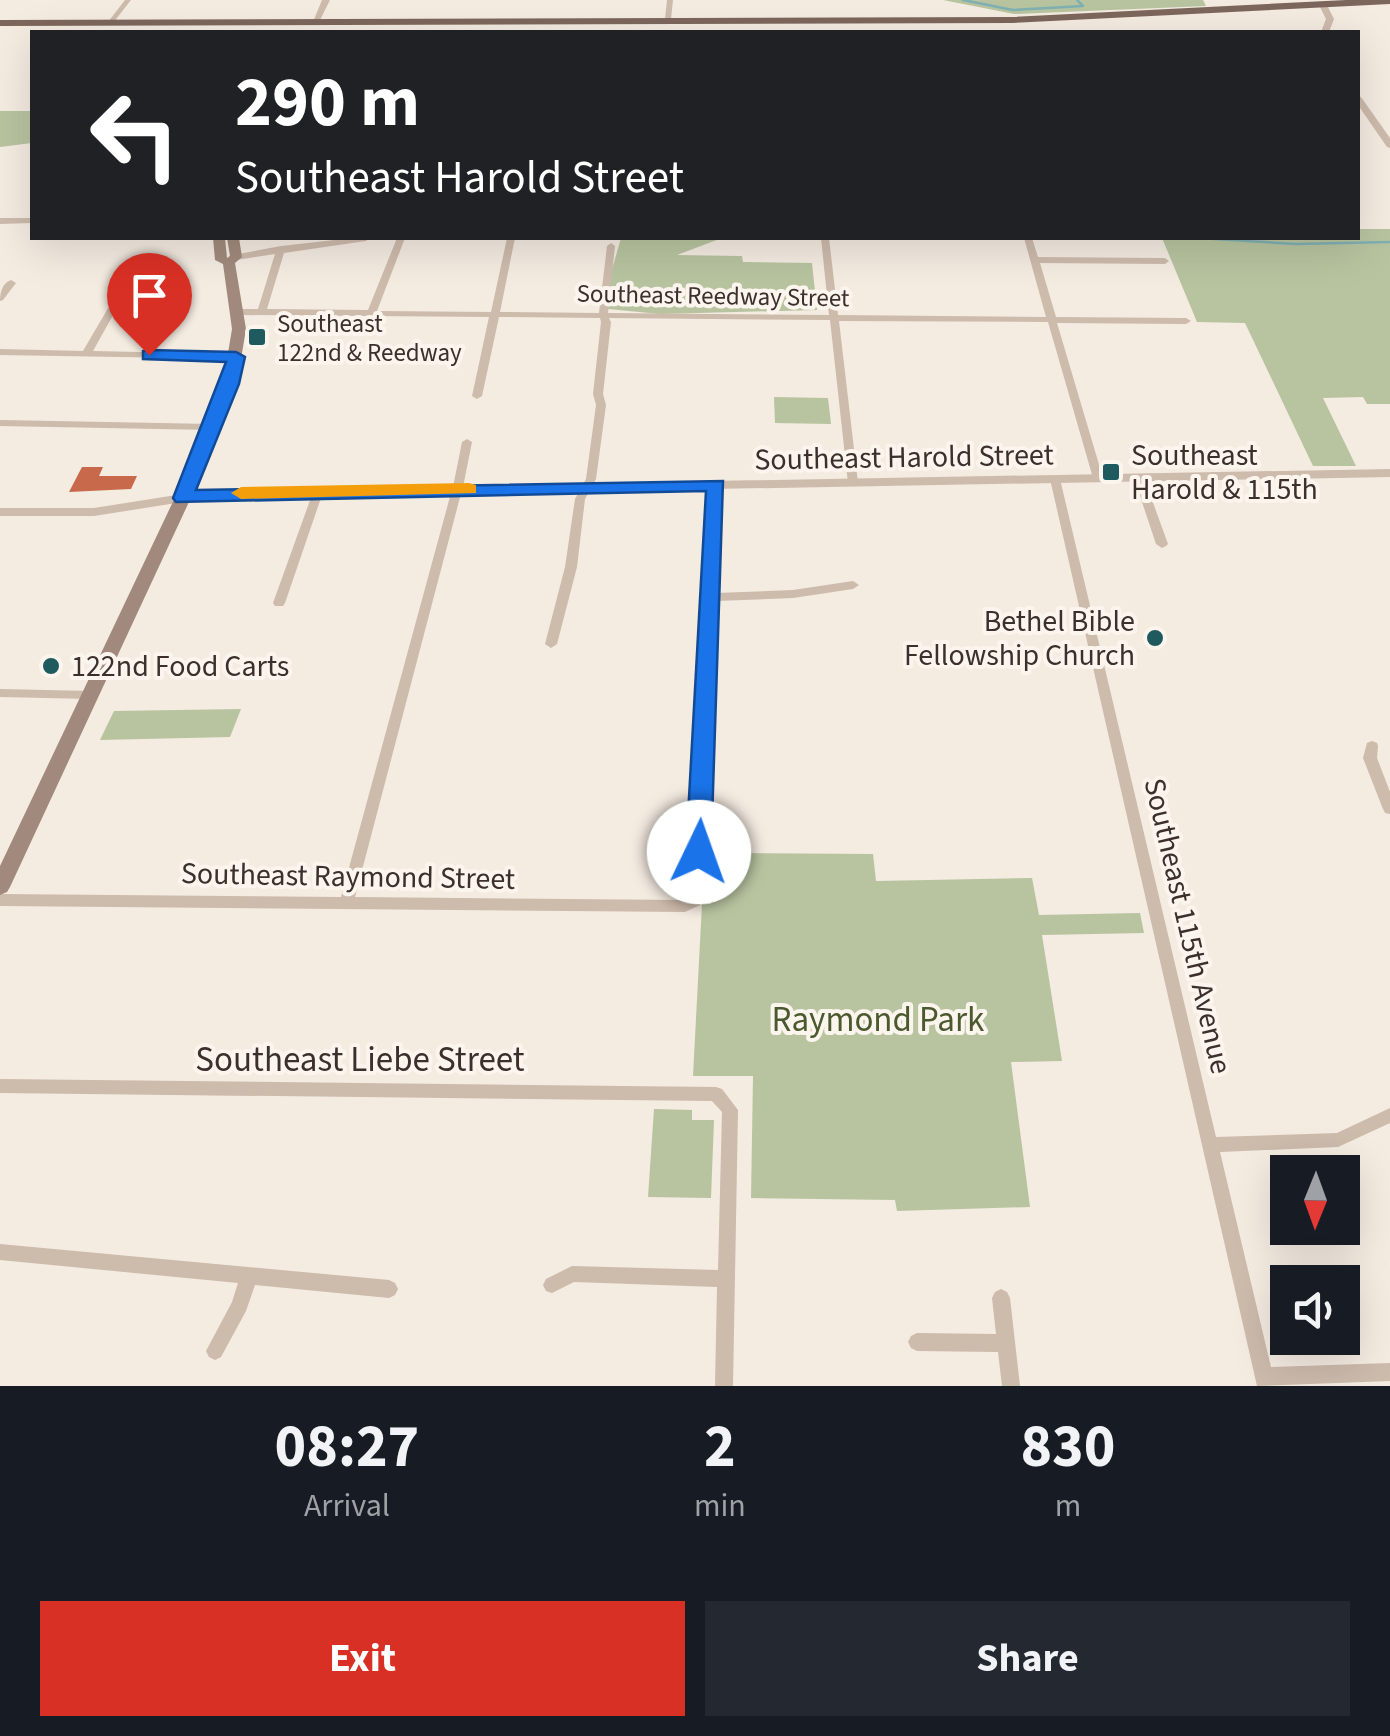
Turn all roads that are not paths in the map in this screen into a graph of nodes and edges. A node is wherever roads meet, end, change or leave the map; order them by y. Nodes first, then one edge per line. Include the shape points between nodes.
1 (128, 0) edge
2 (326, 0) edge
3 (670, 0) edge
4 (1390, 1) edge
5 (1321, 2) edge
6 (668, 19) junction
7 (316, 20) junction
8 (0, 22) edge
9 (112, 22) junction
10 (544, 26) edge
11 (311, 30) edge
12 (1326, 30) edge
13 (1360, 102) edge
14 (1390, 145) edge
15 (0, 221) edge
16 (30, 221) edge
17 (219, 240) edge
18 (233, 240) edge
19 (351, 240) edge
20 (399, 240) edge
21 (510, 240) edge
22 (826, 240) edge
23 (1029, 240) edge
24 (610, 246) dead end
25 (281, 249) junction
26 (232, 260) junction
27 (1034, 260) junction
28 (1165, 261) dead end
29 (132, 274) dead end
30 (11, 283) dead end
31 (0, 298) edge
32 (262, 310) junction
33 (238, 312) junction
34 (372, 312) junction
35 (492, 312) junction
36 (603, 314) junction
37 (834, 317) junction
38 (1052, 319) junction
39 (1186, 322) dead end
40 (0, 352) edge
41 (86, 354) junction
42 (236, 357) junction
43 (477, 396) dead end
44 (0, 422) edge
45 (212, 427) junction
46 (466, 442) dead end
47 (1389, 476) edge
48 (1098, 478) junction
49 (1140, 478) junction
50 (1055, 479) junction
51 (853, 483) junction
52 (716, 485) junction
53 (586, 487) junction
54 (455, 490) junction
55 (318, 492) junction
56 (182, 498) junction
57 (0, 512) edge
58 (1162, 544) dead end
59 (853, 584) dead end
60 (712, 597) junction
61 (279, 603) dead end
62 (551, 644) dead end
63 (0, 692) edge
64 (90, 696) junction
65 (1372, 746) dead end
66 (1390, 809) edge
67 (0, 887) edge
68 (0, 900) edge
69 (346, 904) junction
70 (0, 1086) edge
71 (1390, 1115) edge
72 (1210, 1144) junction
73 (0, 1252) edge
74 (248, 1278) junction
75 (725, 1280) junction
76 (552, 1285) dead end
77 (390, 1289) dead end
78 (1001, 1298) dead end
79 (917, 1342) dead end
80 (1006, 1343) junction
81 (215, 1352) dead end
82 (1390, 1372) edge
83 (1265, 1381) edge
84 (724, 1386) edge
85 (1011, 1386) edge

1 - 9 street
2 - 7 street
3 - 6 street
4 - 5 main road
5 - 6 main road via 1012,20
5 - 12 street via 1330,20
6 - 10 main road
7 - 9 main road
7 - 10 main road
7 - 11 main road
8 - 9 main road
13 - 14 street
15 - 16 street
17 - 26 main road via 221,260
18 - 26 main road
19 - 25 street
20 - 34 street
21 - 35 street
22 - 37 street
23 - 27 street
24 - 36 street
25 - 26 street
25 - 32 street
26 - 33 main road
27 - 28 street
27 - 38 street
29 - 41 street
30 - 31 street
32 - 33 street, Southeast Reedway Street
32 - 34 street, Southeast Reedway Street
33 - 42 main road
34 - 35 street, Southeast Reedway Street
35 - 36 street, Southeast Reedway Street
35 - 43 street
36 - 37 street, Southeast Reedway Street
36 - 53 street via 600,405
37 - 38 street, Southeast Reedway Street
37 - 51 street
38 - 39 street, Southeast Reedway Street
38 - 48 street
40 - 41 street
41 - 42 street
42 - 45 main road
44 - 45 street
45 - 56 main road
46 - 54 street
47 - 49 street, Southeast Harold Street
48 - 49 street, Southeast Harold Street
48 - 50 street, Southeast Harold Street
49 - 58 street
50 - 51 street, Southeast Harold Street
50 - 72 street, Southeast 115th Avenue
51 - 52 street, Southeast Harold Street
52 - 53 street, Southeast Harold Street
52 - 60 street
53 - 54 street, Southeast Harold Street
53 - 62 street
54 - 55 street, Southeast Harold Street
54 - 69 street
55 - 56 street, Southeast Harold Street
55 - 61 street
56 - 57 street, Southeast Harold Street via 94,512
56 - 64 main road
59 - 60 street
60 - 69 street, Southeast Raymond Street via 694,902
63 - 64 street
64 - 67 main road
65 - 66 street via 1370,758
68 - 69 street, Southeast Raymond Street
70 - 75 street, Southeast Liebe Street via 719,1096 730,1110
71 - 72 street via 1338,1140
72 - 83 street, Southeast 115th Avenue
73 - 74 street
74 - 77 street
74 - 81 street
75 - 76 street via 572,1274
75 - 84 street
78 - 80 street
79 - 80 street
80 - 85 street
82 - 83 street

